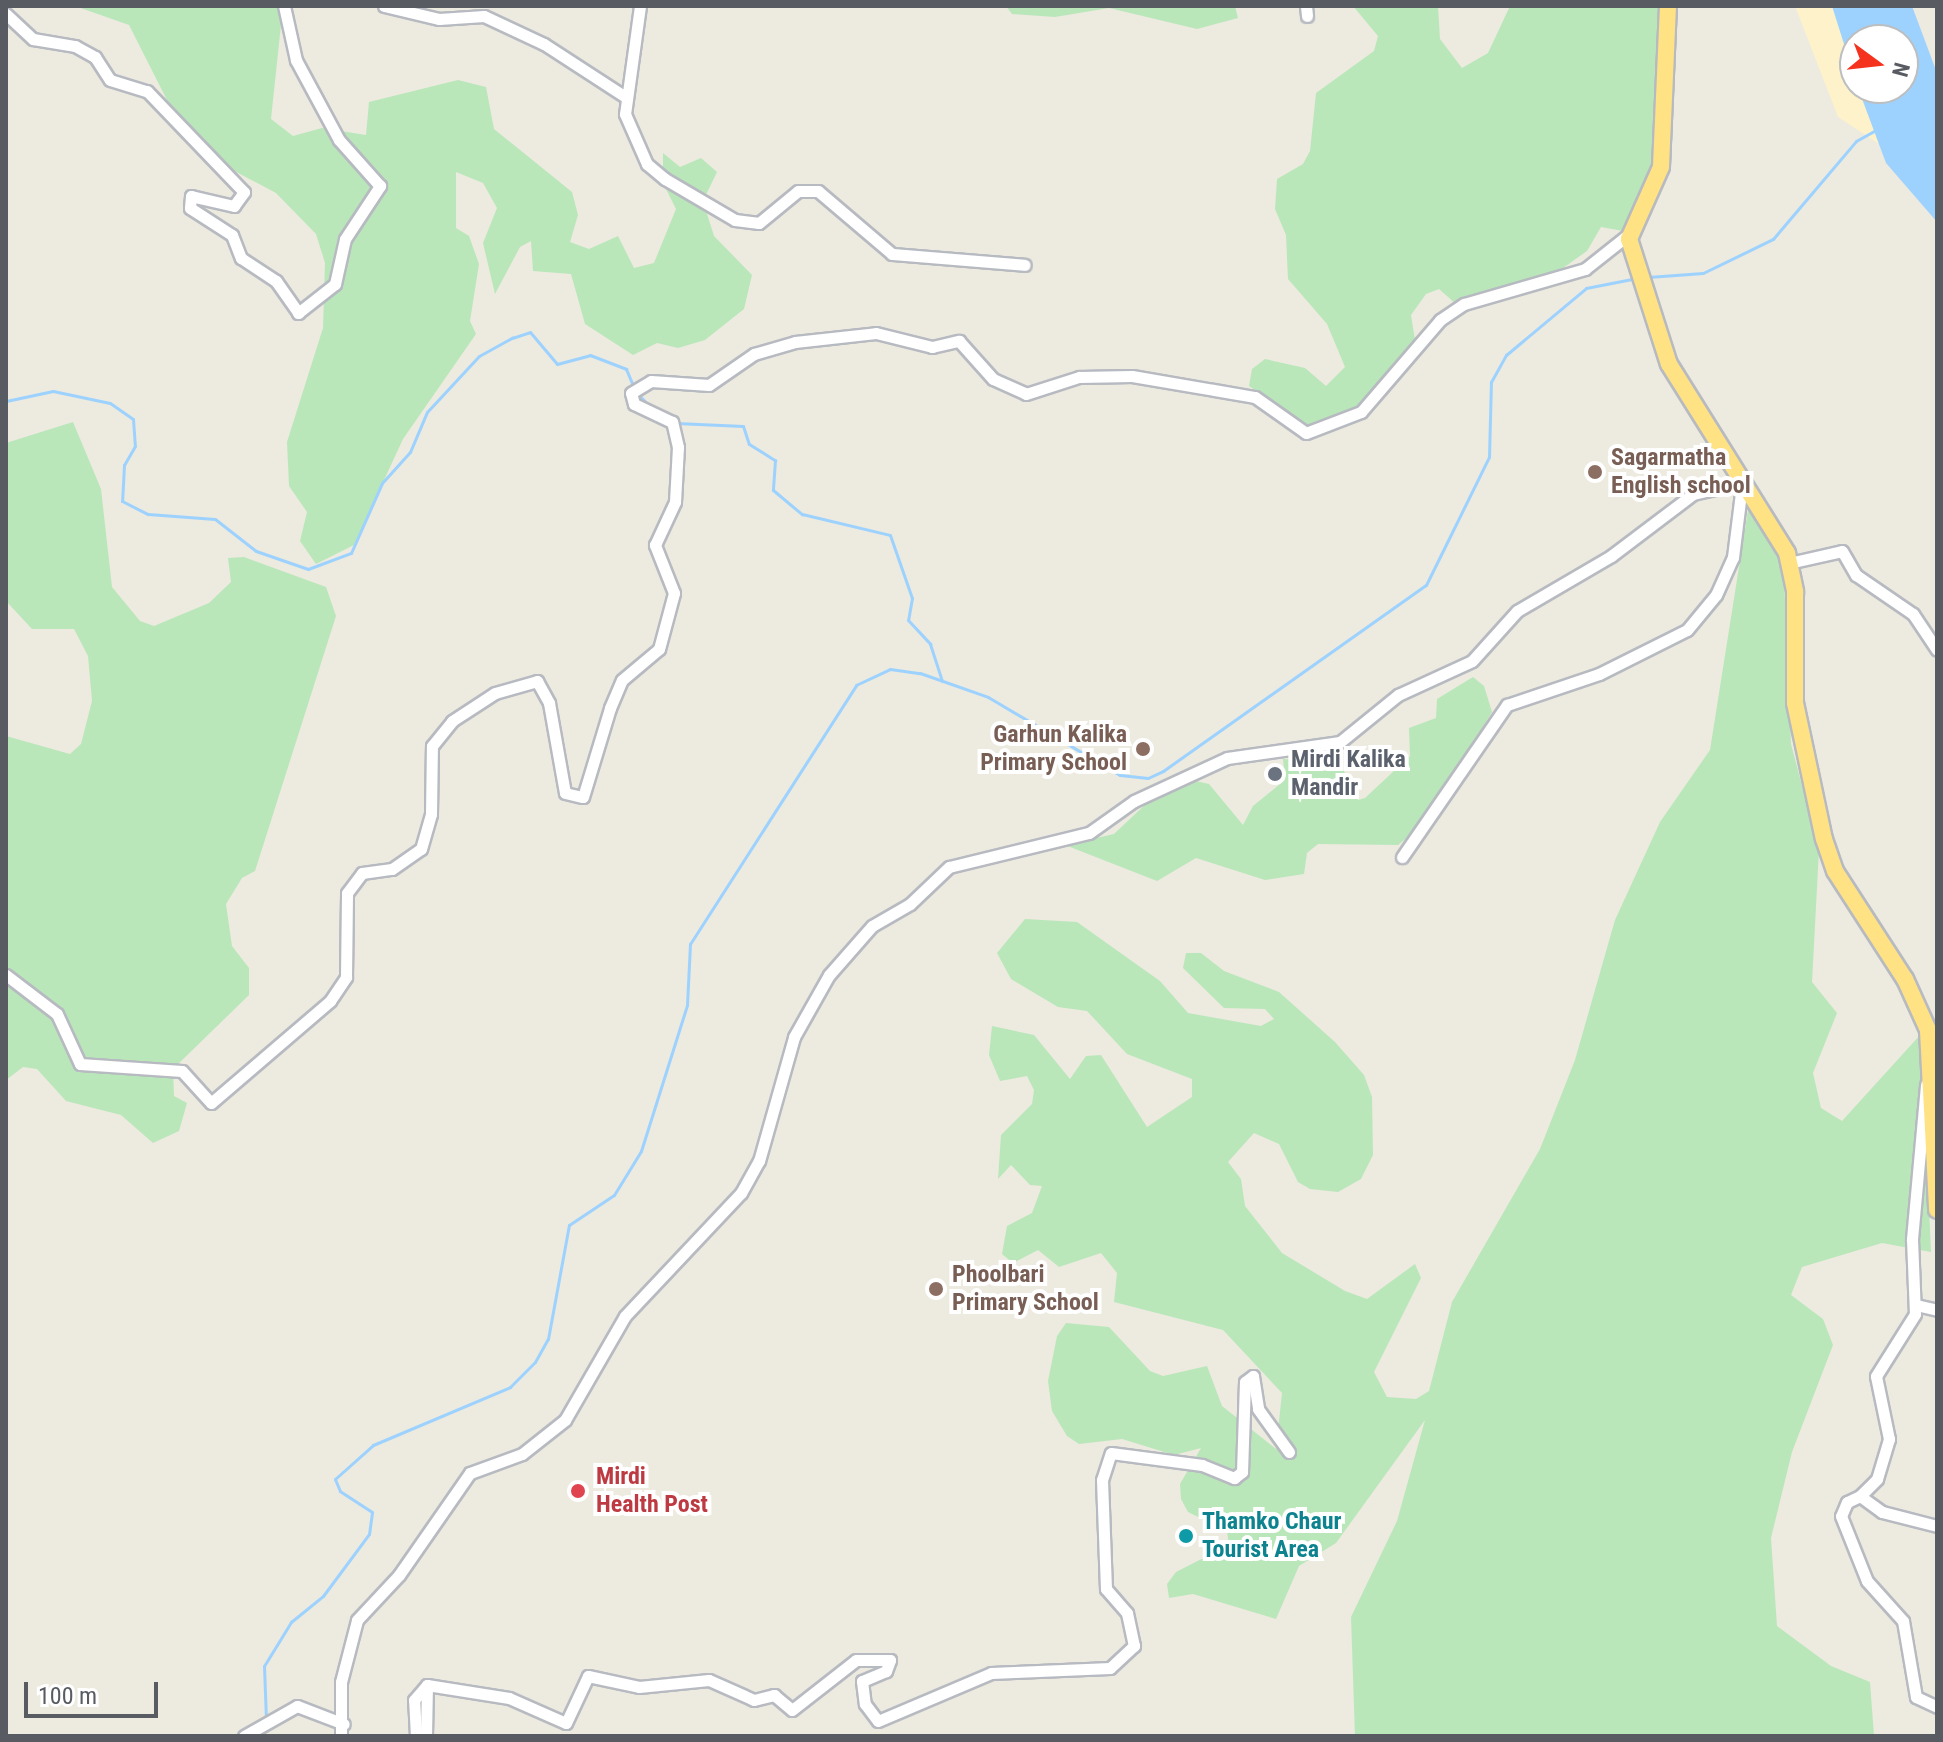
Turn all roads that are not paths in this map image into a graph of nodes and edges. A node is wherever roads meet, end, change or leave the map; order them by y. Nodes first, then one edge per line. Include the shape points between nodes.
1 (284, 6) edge
2 (384, 6) edge
3 (640, 6) edge
4 (1668, 6) edge
5 (6, 14) edge
6 (624, 96) junction
7 (1631, 235) junction
8 (1025, 265) dead end
9 (1741, 484) junction
10 (1789, 563) junction
11 (1937, 650) edge
12 (1402, 857) dead end
13 (6, 975) edge
14 (1933, 1065) junction
15 (1937, 1210) edge
16 (1916, 1305) junction
17 (1937, 1310) edge
18 (1289, 1452) dead end
19 (1860, 1496) junction
20 (1937, 1526) edge
21 (427, 1685) junction
22 (1937, 1707) edge
23 (342, 1730) edge
24 (249, 1732) edge
25 (416, 1736) edge
26 (426, 1736) edge

1 - 5 street via 296,60 339,140 380,186 345,239 335,284 298,313 276,281 241,258 232,235 190,208 191,196 234,206 244,192 147,91 110,80 95,57 75,46 33,39
2 - 6 street via 439,19 484,16 544,44
3 - 6 street
4 - 7 highway via 1661,167
6 - 8 street via 647,164 735,220 759,223 798,191 818,191 876,248 892,254
7 - 9 highway via 1669,364
7 - 13 street via 1585,269 1464,304 1440,320 1361,412 1306,433 1255,397 1132,376 1079,377 1026,394 993,379 959,341 932,347 876,333 782,346 709,385 651,381 631,393 634,404 672,422 678,447 675,502 655,545 674,593 659,649 622,680 583,797 565,793 549,703 537,681 495,693 452,721 432,746 431,814 421,849 392,869 362,873 347,893 346,977 330,1001 211,1103 182,1071 80,1064 57,1014
9 - 10 highway via 1775,527
9 - 12 street via 1733,557 1716,595 1687,630 1599,674 1507,705
9 - 23 street via 1693,494 1611,556 1526,604 1472,661 1398,695 1340,742 1227,758 1134,801 1089,833 949,867 910,904 872,926 829,975 799,1027 759,1161 741,1193 625,1316 565,1420 522,1454 470,1473 399,1575 357,1620 341,1682
10 - 11 street via 1842,551 1856,575 1913,614
10 - 14 highway via 1795,703 1824,839 1835,871 1920,1009
14 - 15 highway
14 - 16 street via 1917,1163
16 - 17 street
16 - 19 street via 1911,1325 1876,1376 1889,1439 1877,1479
18 - 21 street via 1258,1409 1253,1376 1245,1382 1242,1472 1234,1478 1202,1465 1111,1453 1102,1480 1106,1589 1127,1613 1134,1646 1110,1668 991,1673 878,1721 865,1704 862,1681 886,1671 890,1660 856,1660 792,1710 774,1695 754,1700 709,1680 639,1687 588,1676 566,1723 509,1698
19 - 20 street via 1882,1512
19 - 22 street via 1841,1516 1867,1581 1903,1621 1916,1697
21 - 25 street via 414,1700
21 - 26 street
23 - 24 street via 309,1705 279,1713

